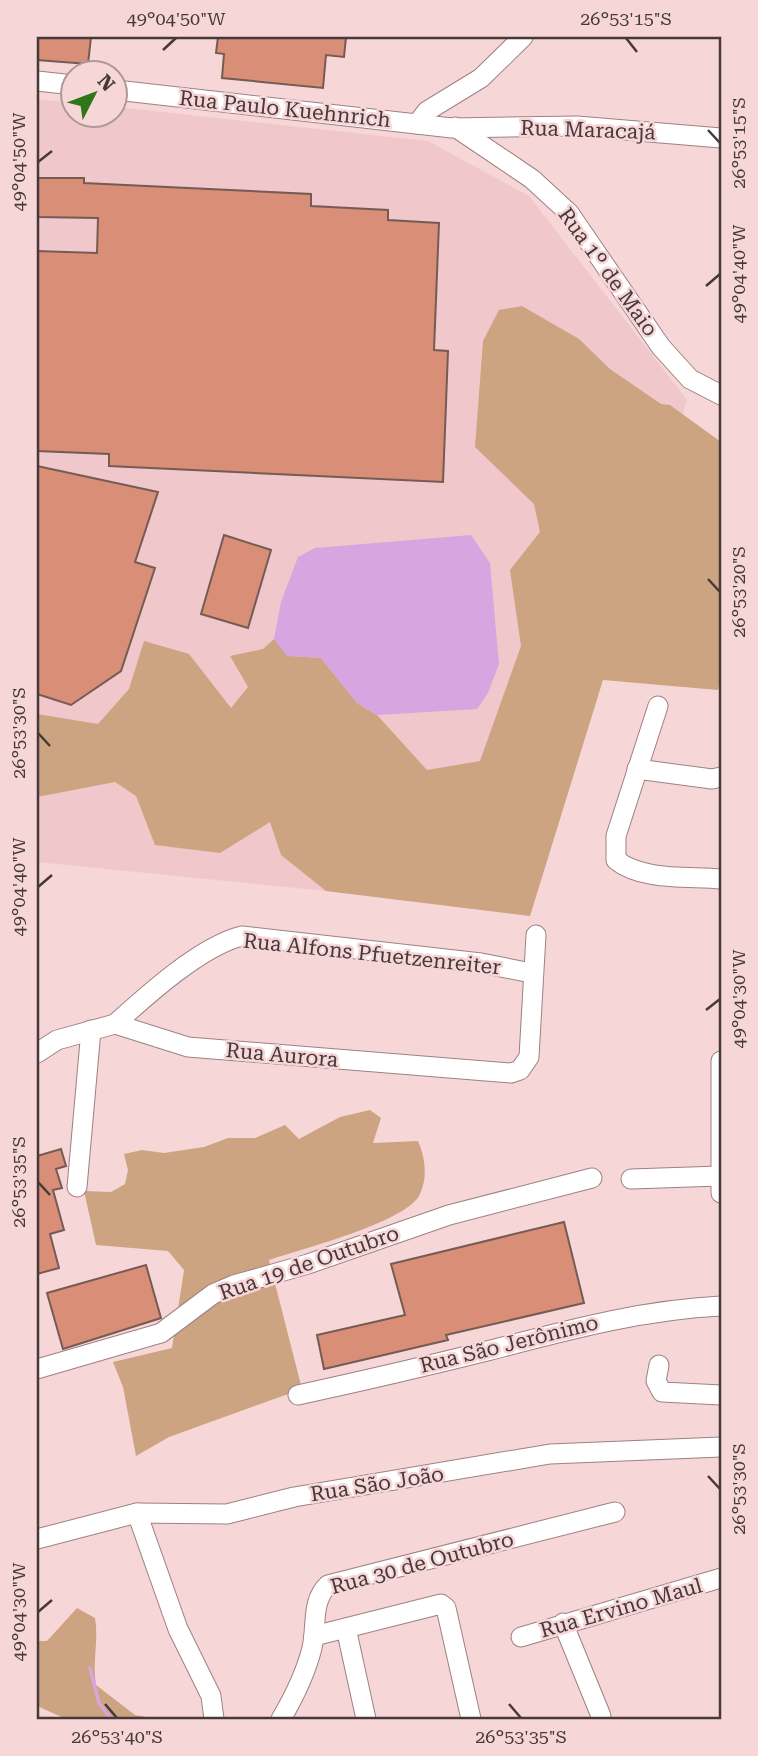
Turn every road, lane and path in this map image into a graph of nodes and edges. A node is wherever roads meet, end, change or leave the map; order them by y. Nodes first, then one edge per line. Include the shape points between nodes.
1 (523, 37) edge
2 (37, 81) edge
3 (60, 83) edge
4 (130, 92) edge
5 (417, 124) junction
6 (455, 127) junction
7 (721, 138) edge
8 (721, 395) edge
9 (658, 706) dead end
10 (637, 769) junction
11 (721, 777) edge
12 (721, 879) edge
13 (536, 935) dead end
14 (531, 973) junction
15 (116, 1024) junction
16 (91, 1030) junction
17 (37, 1053) edge
18 (721, 1061) edge
19 (592, 1178) dead end
20 (631, 1179) dead end
21 (721, 1184) edge
22 (77, 1187) dead end
23 (721, 1306) edge
24 (659, 1365) dead end
25 (37, 1370) edge
26 (298, 1395) dead end
27 (721, 1395) edge
28 (721, 1447) edge
29 (615, 1512) dead end
30 (137, 1513) junction
31 (37, 1539) edge
32 (721, 1578) edge
33 (563, 1623) junction
34 (346, 1628) junction
35 (314, 1636) junction
36 (521, 1637) dead end
37 (601, 1716) dead end
38 (214, 1719) edge
39 (281, 1719) edge
40 (366, 1719) edge
41 (471, 1719) edge

1 - 5 street via 481,78 427,111
2 - 3 street
4 - 5 street, Rua Paulo Kuehnrich
5 - 6 street, Rua Paulo Kuehnrich
6 - 7 street, Rua Maracajá via 577,126
6 - 8 street, Rua 1º de Maio via 531,179 569,213 661,347 690,379
9 - 10 street
10 - 11 street
10 - 12 street via 616,836 616,860 645,873
13 - 14 street
14 - 15 street, Rua Alfons Pfuetzenreiter via 481,963 242,936 225,940 161,981
14 - 15 street, Rua Aurora via 528,1057 520,1070 511,1073 188,1046
15 - 16 street
16 - 17 street via 57,1040
16 - 22 street
18 - 21 street
19 - 25 street, Rua 19 de Outubro via 449,1215 234,1285 213,1294 161,1333
20 - 21 street
23 - 26 street, Rua São Jerônimo via 587,1323
24 - 27 street via 656,1381 662,1392
28 - 30 street, Rua São João via 550,1454 294,1497 228,1514
29 - 35 street, Rua 30 de Outubro via 328,1585 316,1605
30 - 31 street, Rua São João
30 - 38 street via 178,1629 211,1696
32 - 33 street, Rua Ervino Maul
33 - 36 street, Rua Ervino Maul
33 - 37 street
34 - 35 street
34 - 40 street
34 - 41 street via 440,1604 446,1608
35 - 39 street, Rua 30 de Outubro via 299,1684

